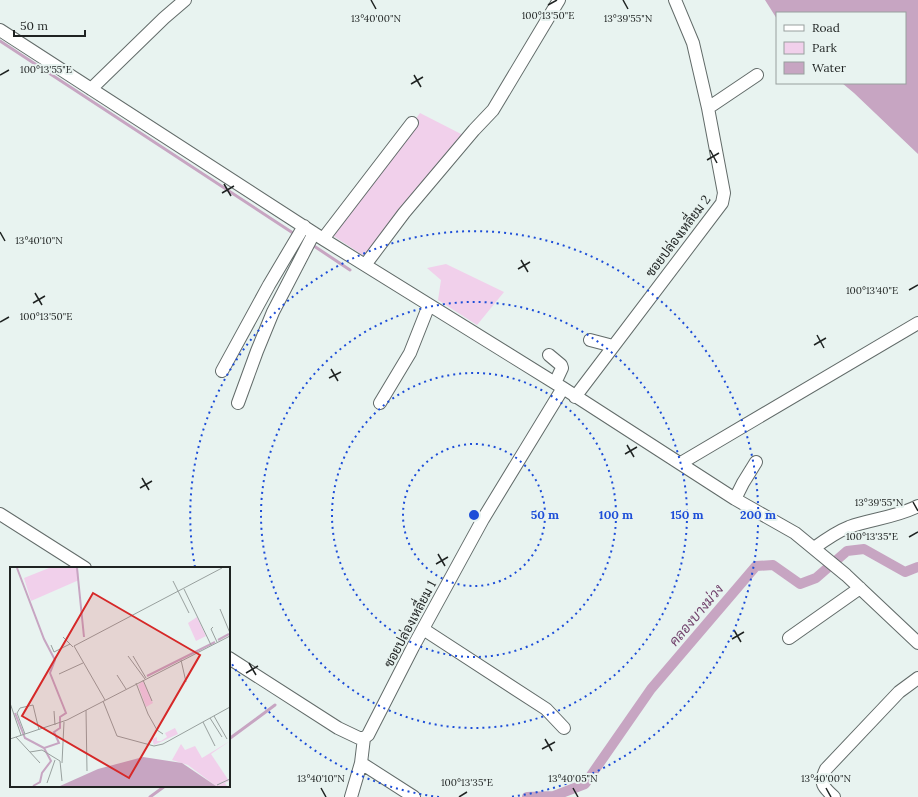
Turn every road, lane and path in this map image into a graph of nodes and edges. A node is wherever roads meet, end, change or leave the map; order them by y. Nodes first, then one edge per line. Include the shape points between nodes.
1 (185, 0) edge
2 (559, 0) edge
3 (675, 0) edge
4 (0, 30) edge
5 (757, 75) dead end
6 (91, 89) junction
7 (708, 108) junction
8 (412, 123) dead end
9 (304, 226) junction
10 (319, 236) junction
11 (365, 265) junction
12 (429, 305) junction
13 (918, 323) edge
14 (590, 340) dead end
15 (612, 346) junction
16 (549, 355) dead end
17 (222, 370) dead end
18 (559, 386) junction
19 (575, 397) junction
20 (380, 403) dead end
21 (238, 404) dead end
22 (756, 462) dead end
23 (681, 464) junction
24 (735, 500) junction
25 (918, 506) edge
26 (0, 514) edge
27 (818, 551) junction
28 (83, 567) edge
29 (860, 588) junction
30 (422, 629) junction
31 (789, 638) dead end
32 (918, 643) edge
33 (230, 659) edge
34 (918, 678) edge
35 (564, 728) dead end
36 (364, 738) junction
37 (361, 763) junction
38 (351, 797) edge
39 (414, 797) edge
40 (834, 797) edge

1 - 6 street
2 - 11 street via 494,110 404,213
3 - 7 street, ซอยปล่องเหลี่ยม 2 via 693,43
4 - 6 street
5 - 7 street
6 - 9 street
7 - 15 street, ซอยปล่องเหลี่ยม 2 via 724,193 722,204
8 - 10 street
9 - 10 street
9 - 17 street
10 - 11 street
10 - 21 street via 273,312
11 - 12 street
12 - 18 street
12 - 20 street via 410,353
13 - 23 street
14 - 15 street
15 - 19 street, ซอยปล่องเหลี่ยม 2
16 - 18 street, ซอยปล่องเหลี่ยม 1 via 562,368
18 - 19 street
18 - 30 street, ซอยปล่องเหลี่ยม 1
19 - 23 street
22 - 24 street
23 - 24 street
24 - 27 street via 795,533
25 - 27 street via 848,528 831,536
26 - 28 street
27 - 29 street
29 - 31 street
29 - 32 street
30 - 35 street via 546,709
30 - 36 street, ซอยปล่องเหลี่ยม 1 via 368,735
33 - 36 street via 338,728
34 - 40 street via 899,692 826,769 822,776 822,784
36 - 37 street
37 - 38 street
37 - 39 street

